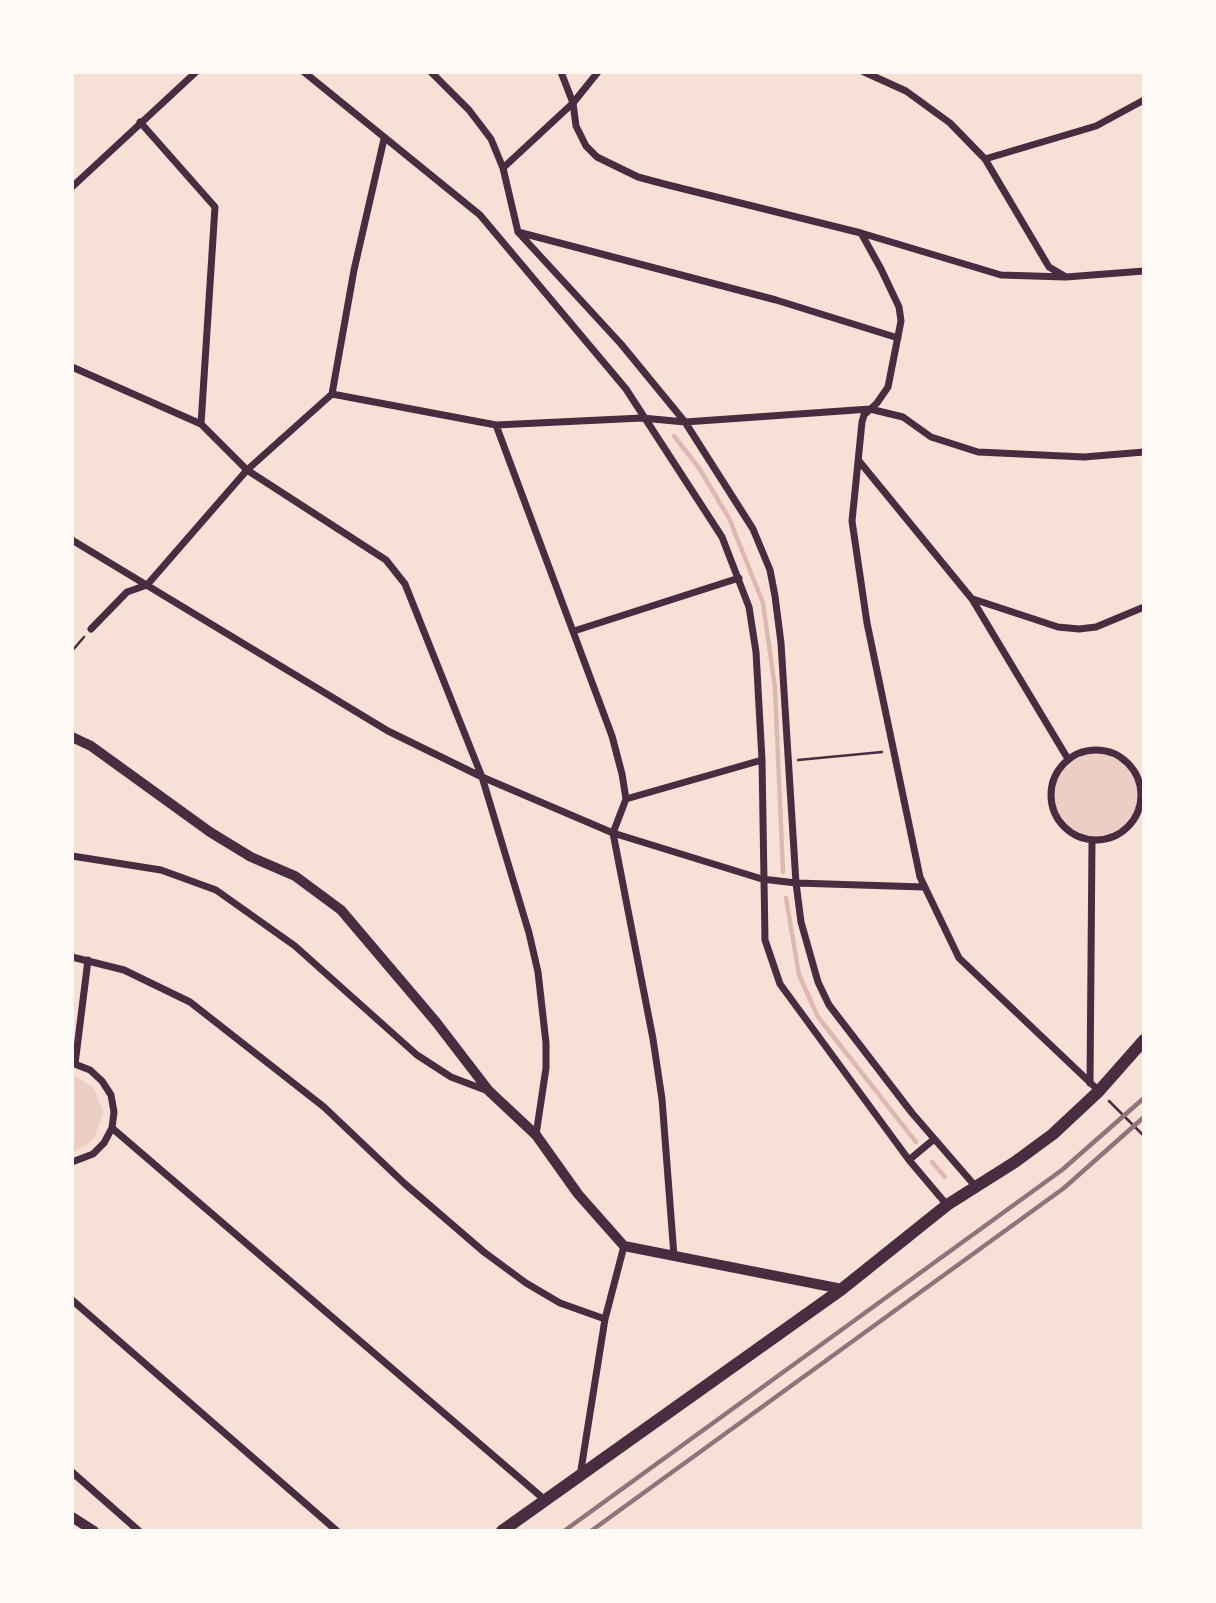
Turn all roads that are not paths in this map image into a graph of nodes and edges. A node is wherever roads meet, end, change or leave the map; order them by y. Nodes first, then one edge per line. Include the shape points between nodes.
1 (196, 72) edge
2 (304, 72) edge
3 (431, 72) edge
4 (561, 72) edge
5 (598, 72) edge
6 (864, 72) edge
7 (1144, 100) edge
8 (573, 103) junction
9 (140, 122) junction
10 (384, 139) junction
11 (985, 159) junction
12 (503, 168) junction
13 (72, 187) edge
14 (518, 232) junction
15 (861, 233) junction
16 (1144, 271) edge
17 (1066, 278) junction
18 (898, 338) junction
19 (72, 367) edge
20 (332, 394) junction
21 (870, 409) junction
22 (642, 418) junction
23 (685, 422) junction
24 (201, 424) junction
25 (496, 425) junction
26 (1144, 452) edge
27 (859, 461) junction
28 (247, 470) junction
29 (72, 540) edge
30 (739, 578) junction
31 (147, 585) junction
32 (972, 599) junction
33 (1144, 607) edge
34 (91, 629) road end
35 (574, 631) junction
36 (72, 737) edge
37 (1068, 759) junction
38 (762, 760) junction
39 (1141, 774) edge
40 (482, 777) junction
41 (626, 799) junction
42 (613, 833) junction
43 (1092, 840) junction
44 (72, 856) edge
45 (762, 879) junction
46 (796, 883) junction
47 (924, 887) junction
48 (72, 957) edge
49 (88, 960) junction
50 (1144, 1040) edge
51 (73, 1063) edge
52 (489, 1091) junction
53 (1099, 1092) junction
54 (112, 1128) junction
55 (536, 1135) junction
56 (933, 1140) junction
57 (909, 1160) junction
58 (72, 1162) edge
59 (976, 1188) junction
60 (947, 1205) junction
61 (624, 1246) junction
62 (674, 1256) junction
63 (842, 1289) junction
64 (72, 1300) edge
65 (606, 1319) junction
66 (72, 1472) edge
67 (580, 1476) junction
68 (545, 1500) junction
69 (72, 1517) edge
70 (94, 1531) edge
71 (139, 1531) edge
72 (337, 1531) edge
73 (502, 1531) edge

1 - 9 street
2 - 10 street
3 - 12 street via 470,110 491,139
4 - 8 street
5 - 8 street
6 - 11 street via 926,105
7 - 11 street via 1096,126
8 - 12 street
8 - 15 street via 576,126 586,146 622,170
9 - 13 street
9 - 24 street via 215,207
10 - 20 street
10 - 22 street via 480,215 626,389
11 - 17 street via 1049,268
12 - 14 street
14 - 18 street via 776,300
14 - 23 street
15 - 17 street via 1001,275
15 - 18 street via 899,307
16 - 17 street
18 - 21 street via 888,387
19 - 24 street
20 - 25 street
20 - 28 street
21 - 23 street
21 - 26 street via 903,417 931,437 978,452 1084,457
21 - 27 street via 862,422
22 - 23 street
22 - 25 street
22 - 30 street via 722,537
23 - 46 street via 753,529 770,570 781,643
24 - 28 street
25 - 35 street
27 - 32 street
27 - 47 street via 852,521 857,570
28 - 31 street
28 - 40 street via 393,567 416,606
29 - 31 street
30 - 35 street
30 - 38 street via 750,607
31 - 34 street via 127,592
31 - 40 street via 343,706
32 - 33 street via 1058,627 1079,629 1096,627
32 - 37 street
35 - 41 street via 612,736
36 - 52 street via 210,832 295,876 341,910
37 - 39 street via 1080,752 1107,751
37 - 43 street via 1052,781 1052,808 1067,830
38 - 41 street
38 - 45 street
39 - 43 street via 1141,802 1129,827 1118,835
40 - 42 street
40 - 55 street via 538,972 546,1068
41 - 42 street
42 - 45 street
42 - 62 street via 660,1087
43 - 53 street
44 - 52 street via 161,870 216,890 295,946 417,1055 451,1077
45 - 46 street
45 - 57 street via 765,940 779,984
46 - 47 street
46 - 56 street via 813,968 829,1005
47 - 53 street via 960,958
48 - 49 street
49 - 51 street
49 - 65 street via 124,970 190,1002 324,1107 494,1260 560,1303
50 - 53 main road
51 - 54 street via 96,1076 111,1095
52 - 55 street
53 - 59 main road via 1053,1134
54 - 58 street via 93,1154
54 - 68 street
55 - 61 street via 578,1194
56 - 57 street
56 - 59 street
57 - 60 street
59 - 60 main road
60 - 63 main road
61 - 62 street
61 - 65 street
62 - 63 street
63 - 67 main road
64 - 72 street
65 - 67 street
66 - 71 street
67 - 68 main road
68 - 73 main road
69 - 70 street

